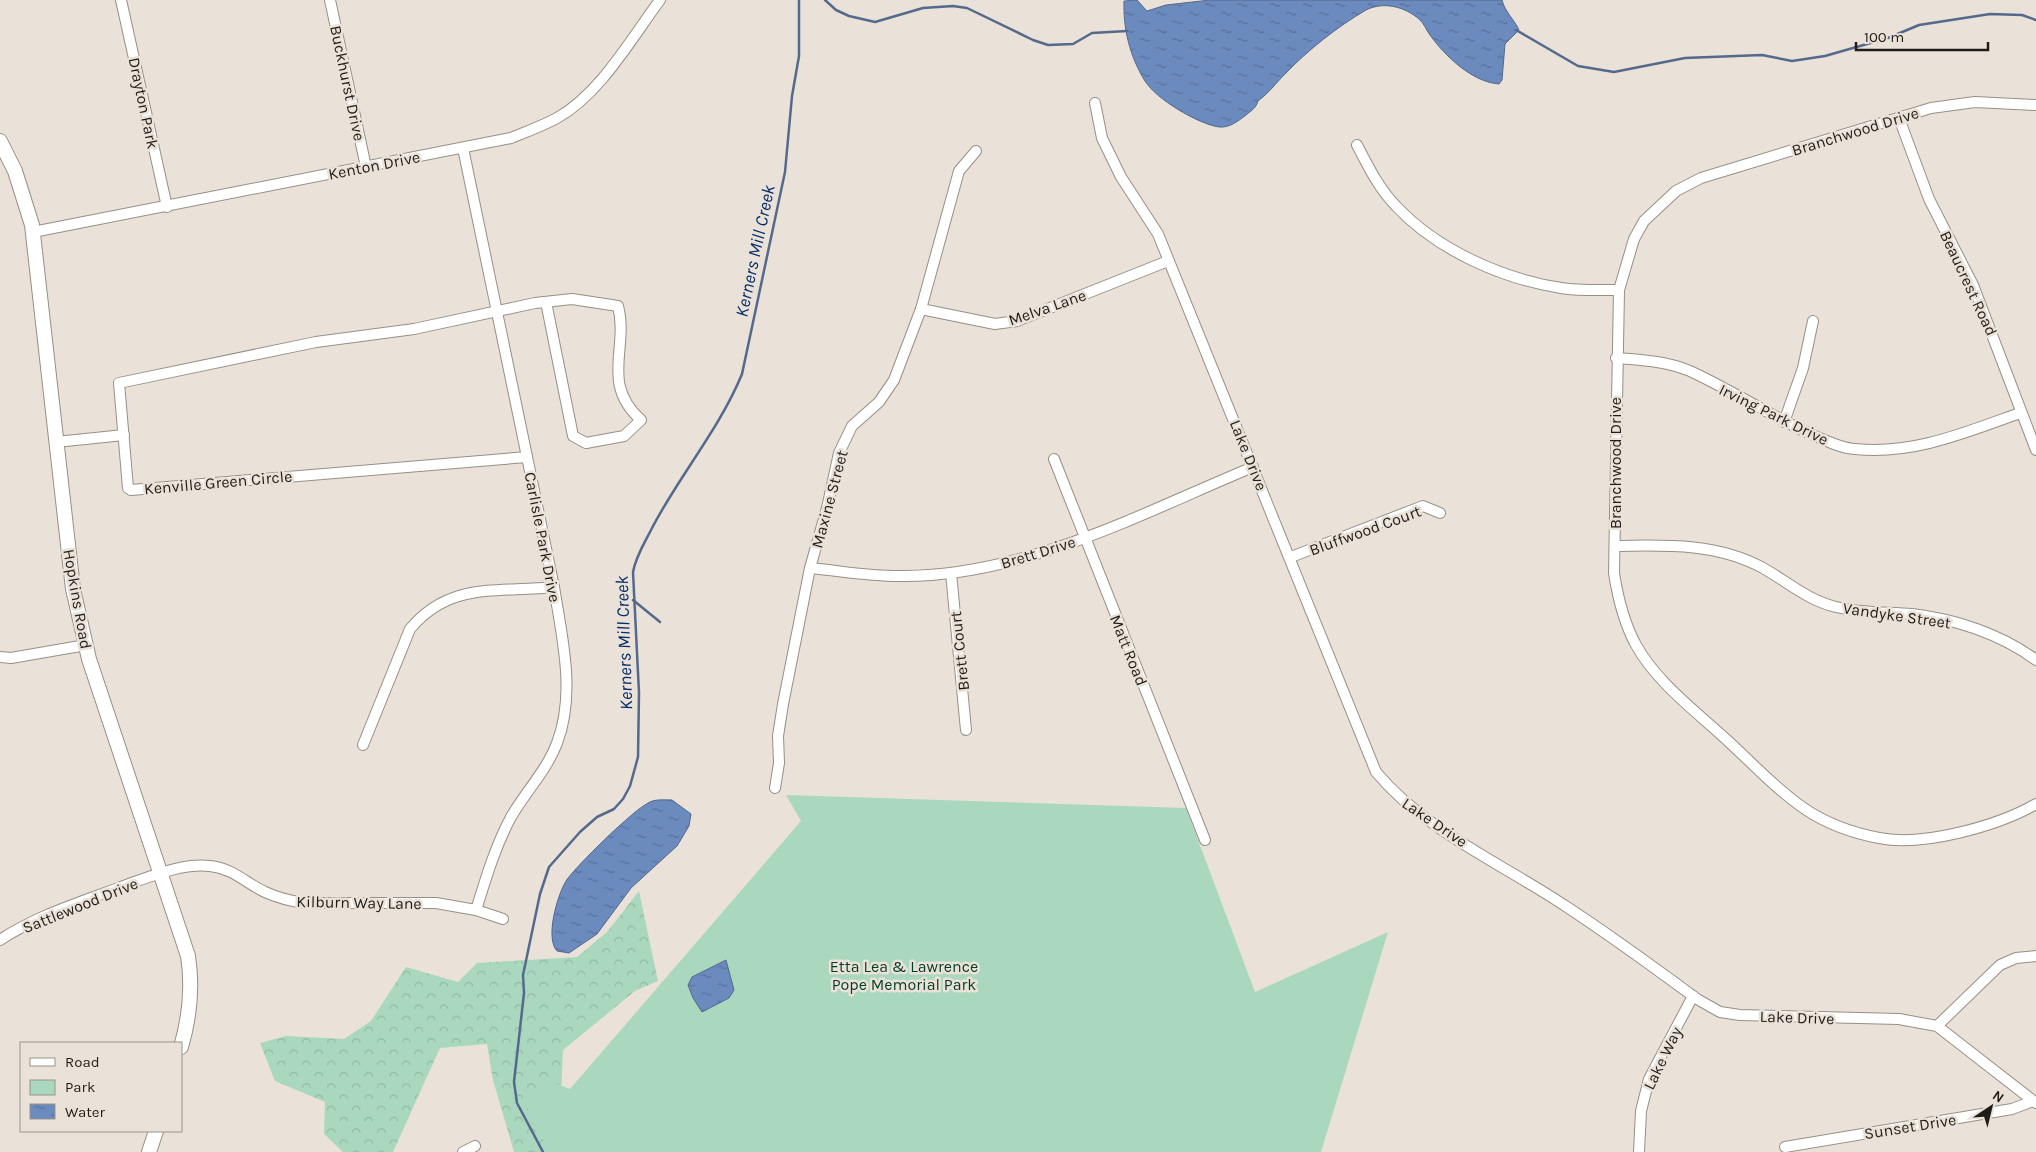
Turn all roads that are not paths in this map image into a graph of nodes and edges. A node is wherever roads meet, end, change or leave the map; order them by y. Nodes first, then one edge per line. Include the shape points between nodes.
1 (121, 0) edge
2 (330, 0) edge
3 (660, 0) edge
4 (1095, 103) dead end
5 (2036, 105) edge
6 (1899, 118) junction
7 (0, 141) edge
8 (1357, 145) dead end
9 (463, 148) junction
10 (976, 151) dead end
11 (366, 167) junction
12 (167, 207) junction
13 (33, 232) junction
14 (1168, 262) junction
15 (1618, 290) junction
16 (546, 302) junction
17 (921, 309) junction
18 (497, 312) junction
19 (1812, 320) dead end
20 (1616, 358) junction
21 (2020, 413) junction
22 (1784, 422) junction
23 (124, 435) junction
24 (56, 442) junction
25 (2036, 450) edge
26 (527, 457) junction
27 (1054, 459) dead end
28 (1253, 466) junction
29 (1440, 513) dead end
30 (1085, 538) junction
31 (1615, 546) junction
32 (1291, 557) junction
33 (810, 568) junction
34 (951, 572) junction
35 (554, 587) junction
36 (86, 645) junction
37 (0, 656) edge
38 (2036, 660) edge
39 (966, 730) dead end
40 (363, 745) dead end
41 (775, 788) dead end
42 (2036, 804) edge
43 (1205, 840) dead end
44 (162, 873) junction
45 (476, 910) junction
46 (503, 919) dead end
47 (0, 940) edge
48 (2036, 956) edge
49 (1693, 996) junction
50 (1937, 1026) junction
51 (182, 1043) edge
52 (2035, 1102) edge
53 (156, 1132) edge
54 (474, 1146) dead end
55 (1785, 1147) dead end
56 (149, 1152) edge
57 (463, 1152) edge
58 (1639, 1152) edge

1 - 12 street, Drayton Park
2 - 11 street, Buckhurst Drive
3 - 9 street, Kenton Drive via 596,86 558,118 511,138
4 - 14 street, Lake Drive via 1102,138 1158,234
5 - 6 street, Branchwood Drive via 1975,102 1931,108
6 - 15 street, Branchwood Drive via 1701,178 1676,191 1644,220 1634,239
6 - 21 street, Beaucrest Road via 1929,199 1973,285
7 - 13 main road, Hopkins Road via 16,171
8 - 15 street via 1394,205 1422,229 1464,255 1538,284 1582,290
9 - 11 street, Kenton Drive
9 - 18 street, Carlisle Park Drive
10 - 17 street, Maxine Street via 959,171
11 - 12 street, Kenton Drive
12 - 13 street, Kenton Drive
13 - 24 main road, Hopkins Road
14 - 17 street, Melva Lane via 1017,322 995,324
14 - 28 street, Lake Drive
15 - 20 street, Branchwood Drive
16 - 16 street via 573,436 586,443 624,436 641,420 624,400 618,374 622,322 618,306 572,299
16 - 18 street
17 - 33 street, Maxine Street via 894,380 879,402 852,426 839,453
18 - 23 street, Kenville Green Circle via 405,330 316,342 121,382
18 - 26 street, Carlisle Park Drive
19 - 22 street via 1803,368
20 - 22 street, Irving Park Drive via 1657,360 1690,371
20 - 31 street, Branchwood Drive
21 - 22 street, Irving Park Drive via 1933,444 1879,450 1852,449 1825,441
21 - 25 street, Beaucrest Road
23 - 24 street
23 - 26 street, Kenville Green Circle via 128,488 131,490
24 - 36 main road, Hopkins Road via 73,589
26 - 35 street, Carlisle Park Drive
27 - 30 street, Matt Road
28 - 30 street, Brett Drive
28 - 32 street, Lake Drive
29 - 32 street, Bluffwood Court via 1423,506
30 - 34 street, Brett Drive via 1032,557
30 - 43 street, Matt Road
31 - 38 street, Vandyke Street via 1674,545 1715,550 1763,568 1799,593 1835,607 1913,614 1966,625 1996,637
31 - 42 street, Branchwood Drive via 1614,573 1622,613 1646,660 1741,753 1816,816 1879,839 1911,841 1974,828
32 - 49 street, Lake Drive via 1376,772 1392,791 1418,814 1567,907
33 - 34 street, Brett Drive via 904,576
33 - 41 street, Maxine Street via 783,704
34 - 39 street, Brett Court
35 - 40 street via 453,596 422,614 410,629
35 - 45 street, Carlisle Park Drive via 565,654 566,695 558,742 501,838
36 - 37 street via 11,658
36 - 44 main road, Hopkins Road
44 - 45 street, Kilburn Way Lane via 190,866 211,866 234,872 264,892 284,900 305,903 436,903
44 - 47 street, Sattlewood Drive via 41,917
44 - 51 main road, Hopkins Road via 191,974 190,1007
45 - 46 street, Kilburn Way Lane
48 - 50 street via 2016,958 2000,965
49 - 50 street, Lake Drive via 1720,1012 1740,1015 1899,1019
49 - 58 street, Lake Way via 1649,1079 1641,1111
50 - 52 street, Lake Drive
52 - 55 street, Sunset Drive via 2012,1109
53 - 56 main road
54 - 57 street

